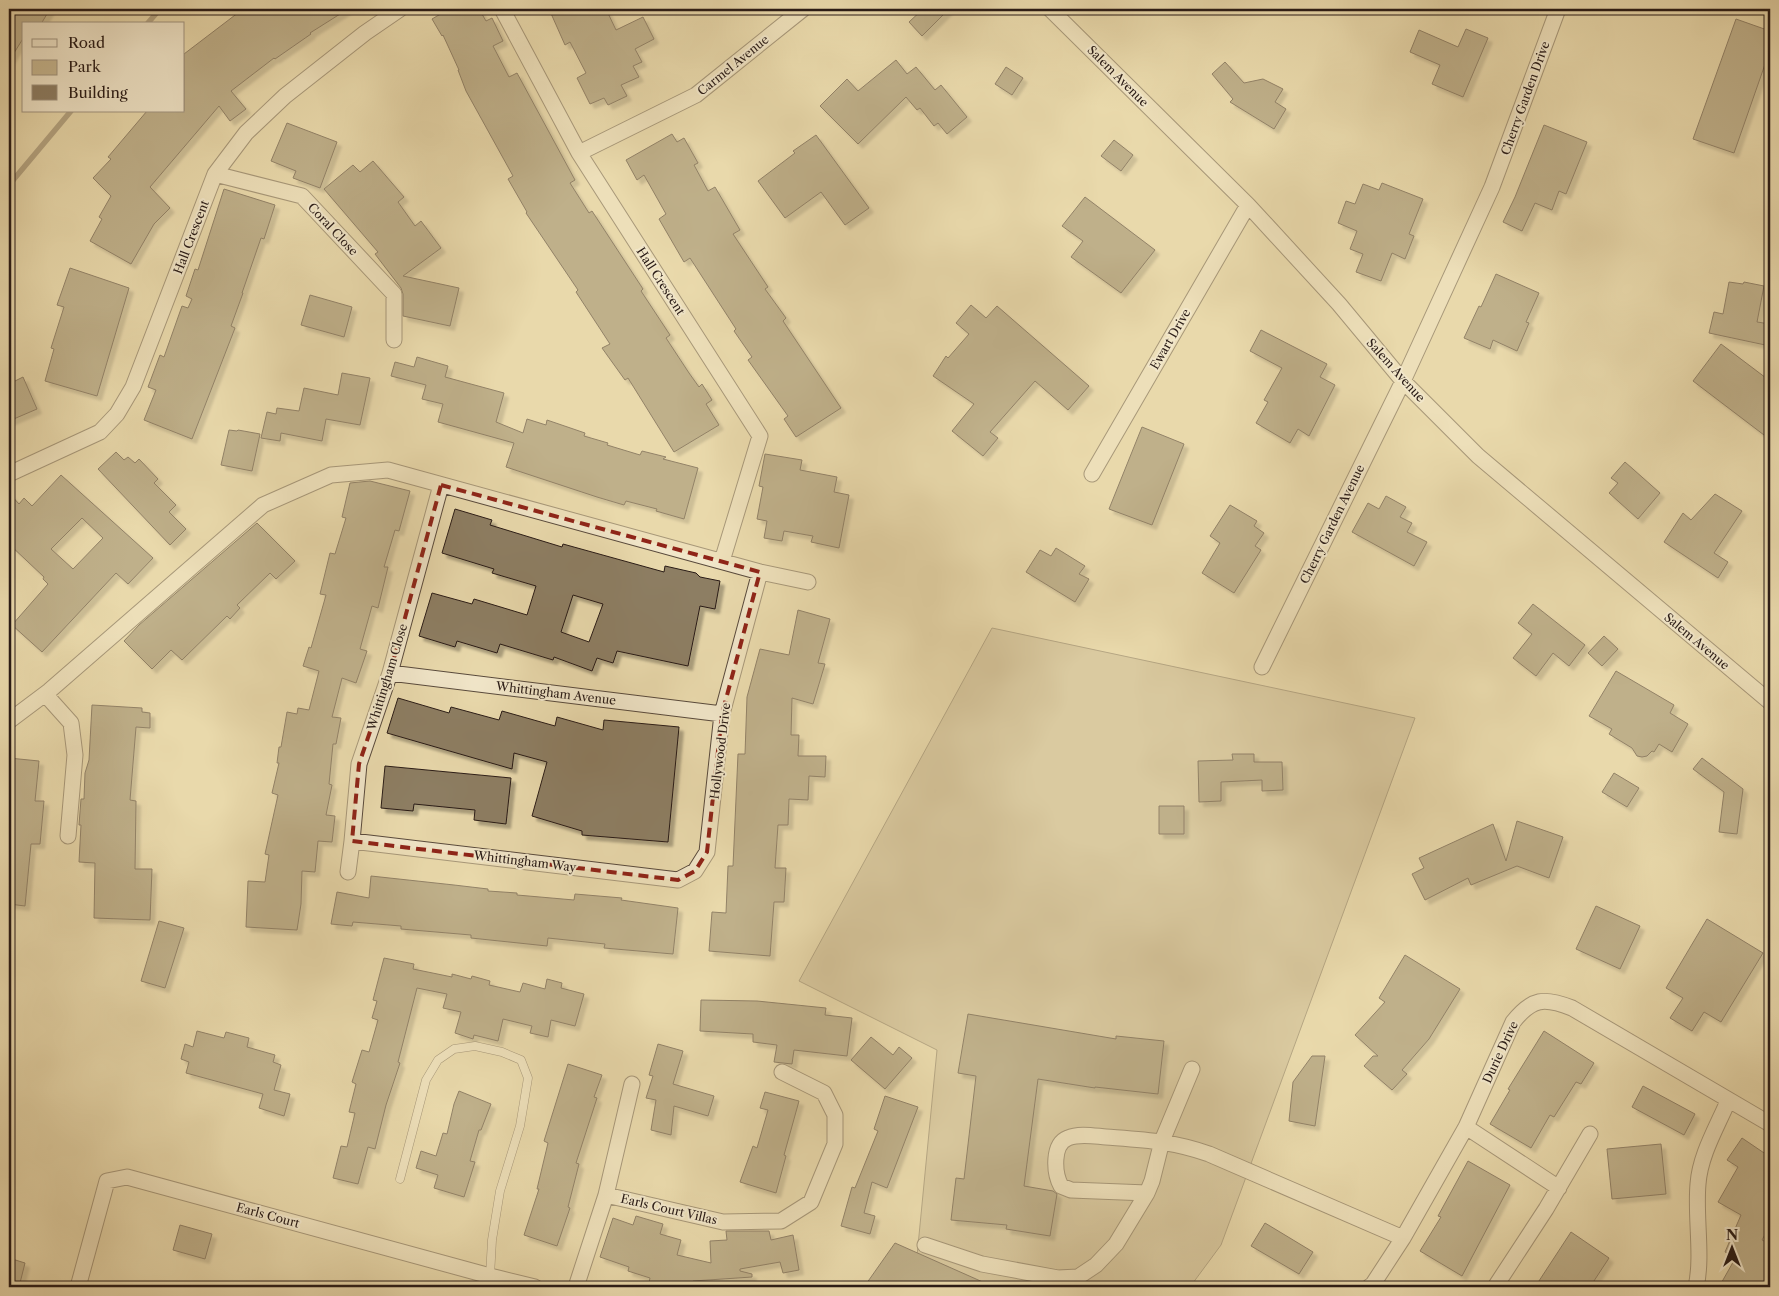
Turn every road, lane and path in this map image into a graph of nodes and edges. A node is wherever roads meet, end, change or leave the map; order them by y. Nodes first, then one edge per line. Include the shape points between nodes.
1 (400, 9) edge
2 (502, 9) edge
3 (803, 9) edge
4 (1050, 9) edge
5 (1558, 9) edge
6 (579, 153) junction
7 (216, 174) junction
8 (1248, 205) junction
9 (394, 340) dead end
10 (1403, 381) junction
11 (9, 474) edge
12 (1092, 474) dead end
13 (441, 485) junction
14 (722, 561) junction
15 (760, 572) junction
16 (808, 582) dead end
17 (1262, 667) dead end
18 (390, 673) junction
19 (45, 694) junction
20 (1770, 702) edge
21 (722, 714) junction
22 (9, 721) edge
23 (68, 836) dead end
24 (352, 841) junction
25 (695, 871) joint
26 (348, 872) dead end
27 (1192, 1069) dead end
28 (782, 1072) dead end
29 (632, 1084) dead end
30 (1728, 1101) junction
31 (1770, 1124) edge
32 (1466, 1127) junction
33 (1590, 1134) dead end
34 (1162, 1141) junction
35 (400, 1179) dead end
36 (1558, 1188) junction
37 (1147, 1193) junction
38 (606, 1195) junction
39 (1403, 1238) junction
40 (925, 1245) dead end
41 (490, 1276) junction
42 (78, 1287) edge
43 (535, 1287) edge
44 (576, 1287) edge
45 (1369, 1287) edge
46 (1494, 1287) edge
47 (1696, 1287) edge

1 - 7 street, Hall Crescent via 285,96 246,133
2 - 6 street, Hall Crescent
3 - 6 street, Carmel Avenue via 696,95
4 - 8 street, Salem Avenue
5 - 10 street, Cherry Garden Drive via 1492,187
6 - 14 street, Hall Crescent via 760,436
7 - 9 street, Coral Close via 302,196 394,294
7 - 11 street, Hall Crescent via 133,387 117,414 100,432
8 - 10 street, Salem Avenue via 1339,304
8 - 12 street, Ewart Drive
10 - 17 street, Cherry Garden Avenue
10 - 20 street, Salem Avenue via 1478,456
13 - 14 street
13 - 18 street, Whittingham Close
13 - 19 street via 388,470 331,475 263,505
14 - 15 street
15 - 16 street
15 - 21 street, Hollywood Drive
18 - 21 street, Whittingham Avenue
18 - 24 street, Whittingham Close via 359,764
19 - 22 street
19 - 23 street via 71,723 75,755
21 - 25 street, Hollywood Drive via 708,852
24 - 25 street, Whittingham Way via 678,880
24 - 26 street, Whittingham Close
27 - 34 street
28 - 38 street, Earls Court Villas via 824,1093 835,1115 835,1144 811,1202 781,1221 723,1222
29 - 38 street
30 - 31 street, Durie Drive
30 - 32 street, Durie Drive via 1572,1008 1554,1001 1537,1002 1522,1010 1512,1022
30 - 47 street via 1703,1159 1698,1182
32 - 36 street
32 - 39 street, Durie Drive
33 - 36 street
34 - 37 street
34 - 37 street via 1077,1135 1061,1142 1057,1150 1057,1179 1061,1186 1071,1190
34 - 39 street via 1209,1154
35 - 41 lane via 426,1080 438,1060 454,1049 475,1046 521,1060 528,1078 520,1126 500,1192
36 - 46 street
37 - 40 street via 1116,1244 1096,1265 1078,1277 1058,1278 982,1264
38 - 44 street, Earls Court Villas
39 - 45 street, Durie Drive
41 - 42 street, Earls Court via 128,1177 107,1180
41 - 43 street, Earls Court

